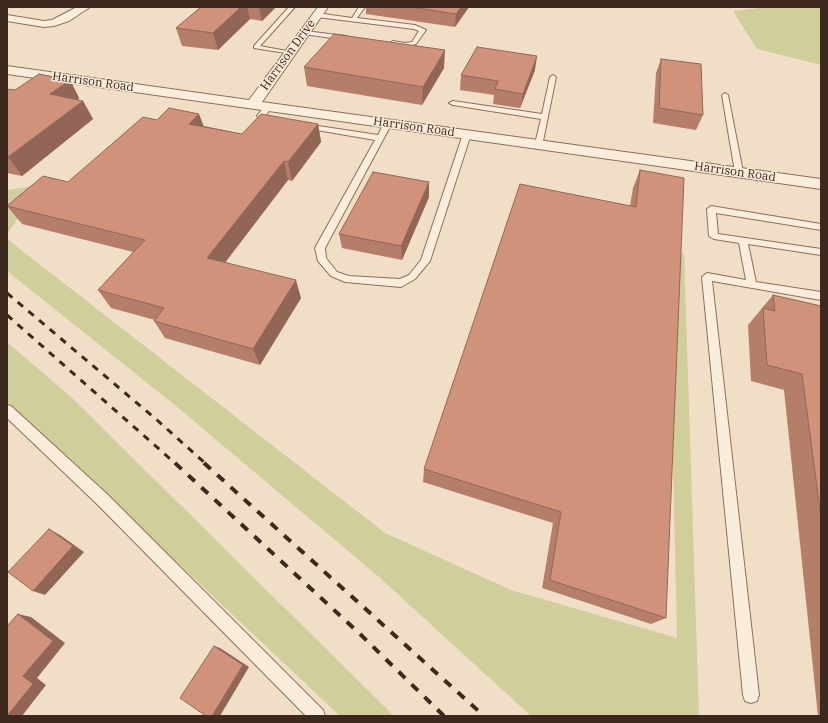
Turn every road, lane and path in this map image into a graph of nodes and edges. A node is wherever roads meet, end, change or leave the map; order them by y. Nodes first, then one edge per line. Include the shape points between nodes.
1 (85, 7) edge
2 (292, 7) edge
3 (362, 7) edge
4 (320, 11) edge
5 (7, 18) edge
6 (352, 20) junction
7 (305, 32) junction
8 (354, 39) edge
9 (383, 42) edge
10 (290, 53) junction
11 (7, 70) edge
12 (553, 77) dead end
13 (725, 95) dead end
14 (453, 103) dead end
15 (254, 104) junction
16 (266, 112) junction
17 (544, 116) junction
18 (277, 122) edge
19 (388, 123) junction
20 (301, 126) edge
21 (467, 134) junction
22 (380, 138) junction
23 (539, 144) junction
24 (739, 172) junction
25 (821, 184) edge
26 (821, 226) edge
27 (743, 240) junction
28 (821, 252) edge
29 (752, 284) junction
30 (821, 296) edge
31 (7, 410) edge
32 (751, 695) dead end
33 (317, 716) edge

1 - 5 street via 66,19 44,24
2 - 10 lane via 256,47
3 - 6 lane
4 - 6 lane
4 - 7 street, Harrison Drive
6 - 9 lane via 423,30 414,43 405,45
7 - 8 lane
7 - 10 street, Harrison Drive
10 - 15 street, Harrison Drive
11 - 15 street, Harrison Road
12 - 17 lane
13 - 24 lane
14 - 17 lane
15 - 16 street, Harrison Road
16 - 18 lane
16 - 19 street, Harrison Road
17 - 23 lane
19 - 21 street, Harrison Road
19 - 22 lane
20 - 22 lane
21 - 22 lane via 425,261 412,277 401,283 348,279 334,274 321,258 320,248
21 - 23 street, Harrison Road
23 - 24 street, Harrison Road
24 - 25 street, Harrison Road
26 - 27 lane via 711,210 714,236
27 - 28 lane
27 - 29 lane
29 - 30 lane
29 - 32 lane via 707,277
31 - 33 lane via 103,500

